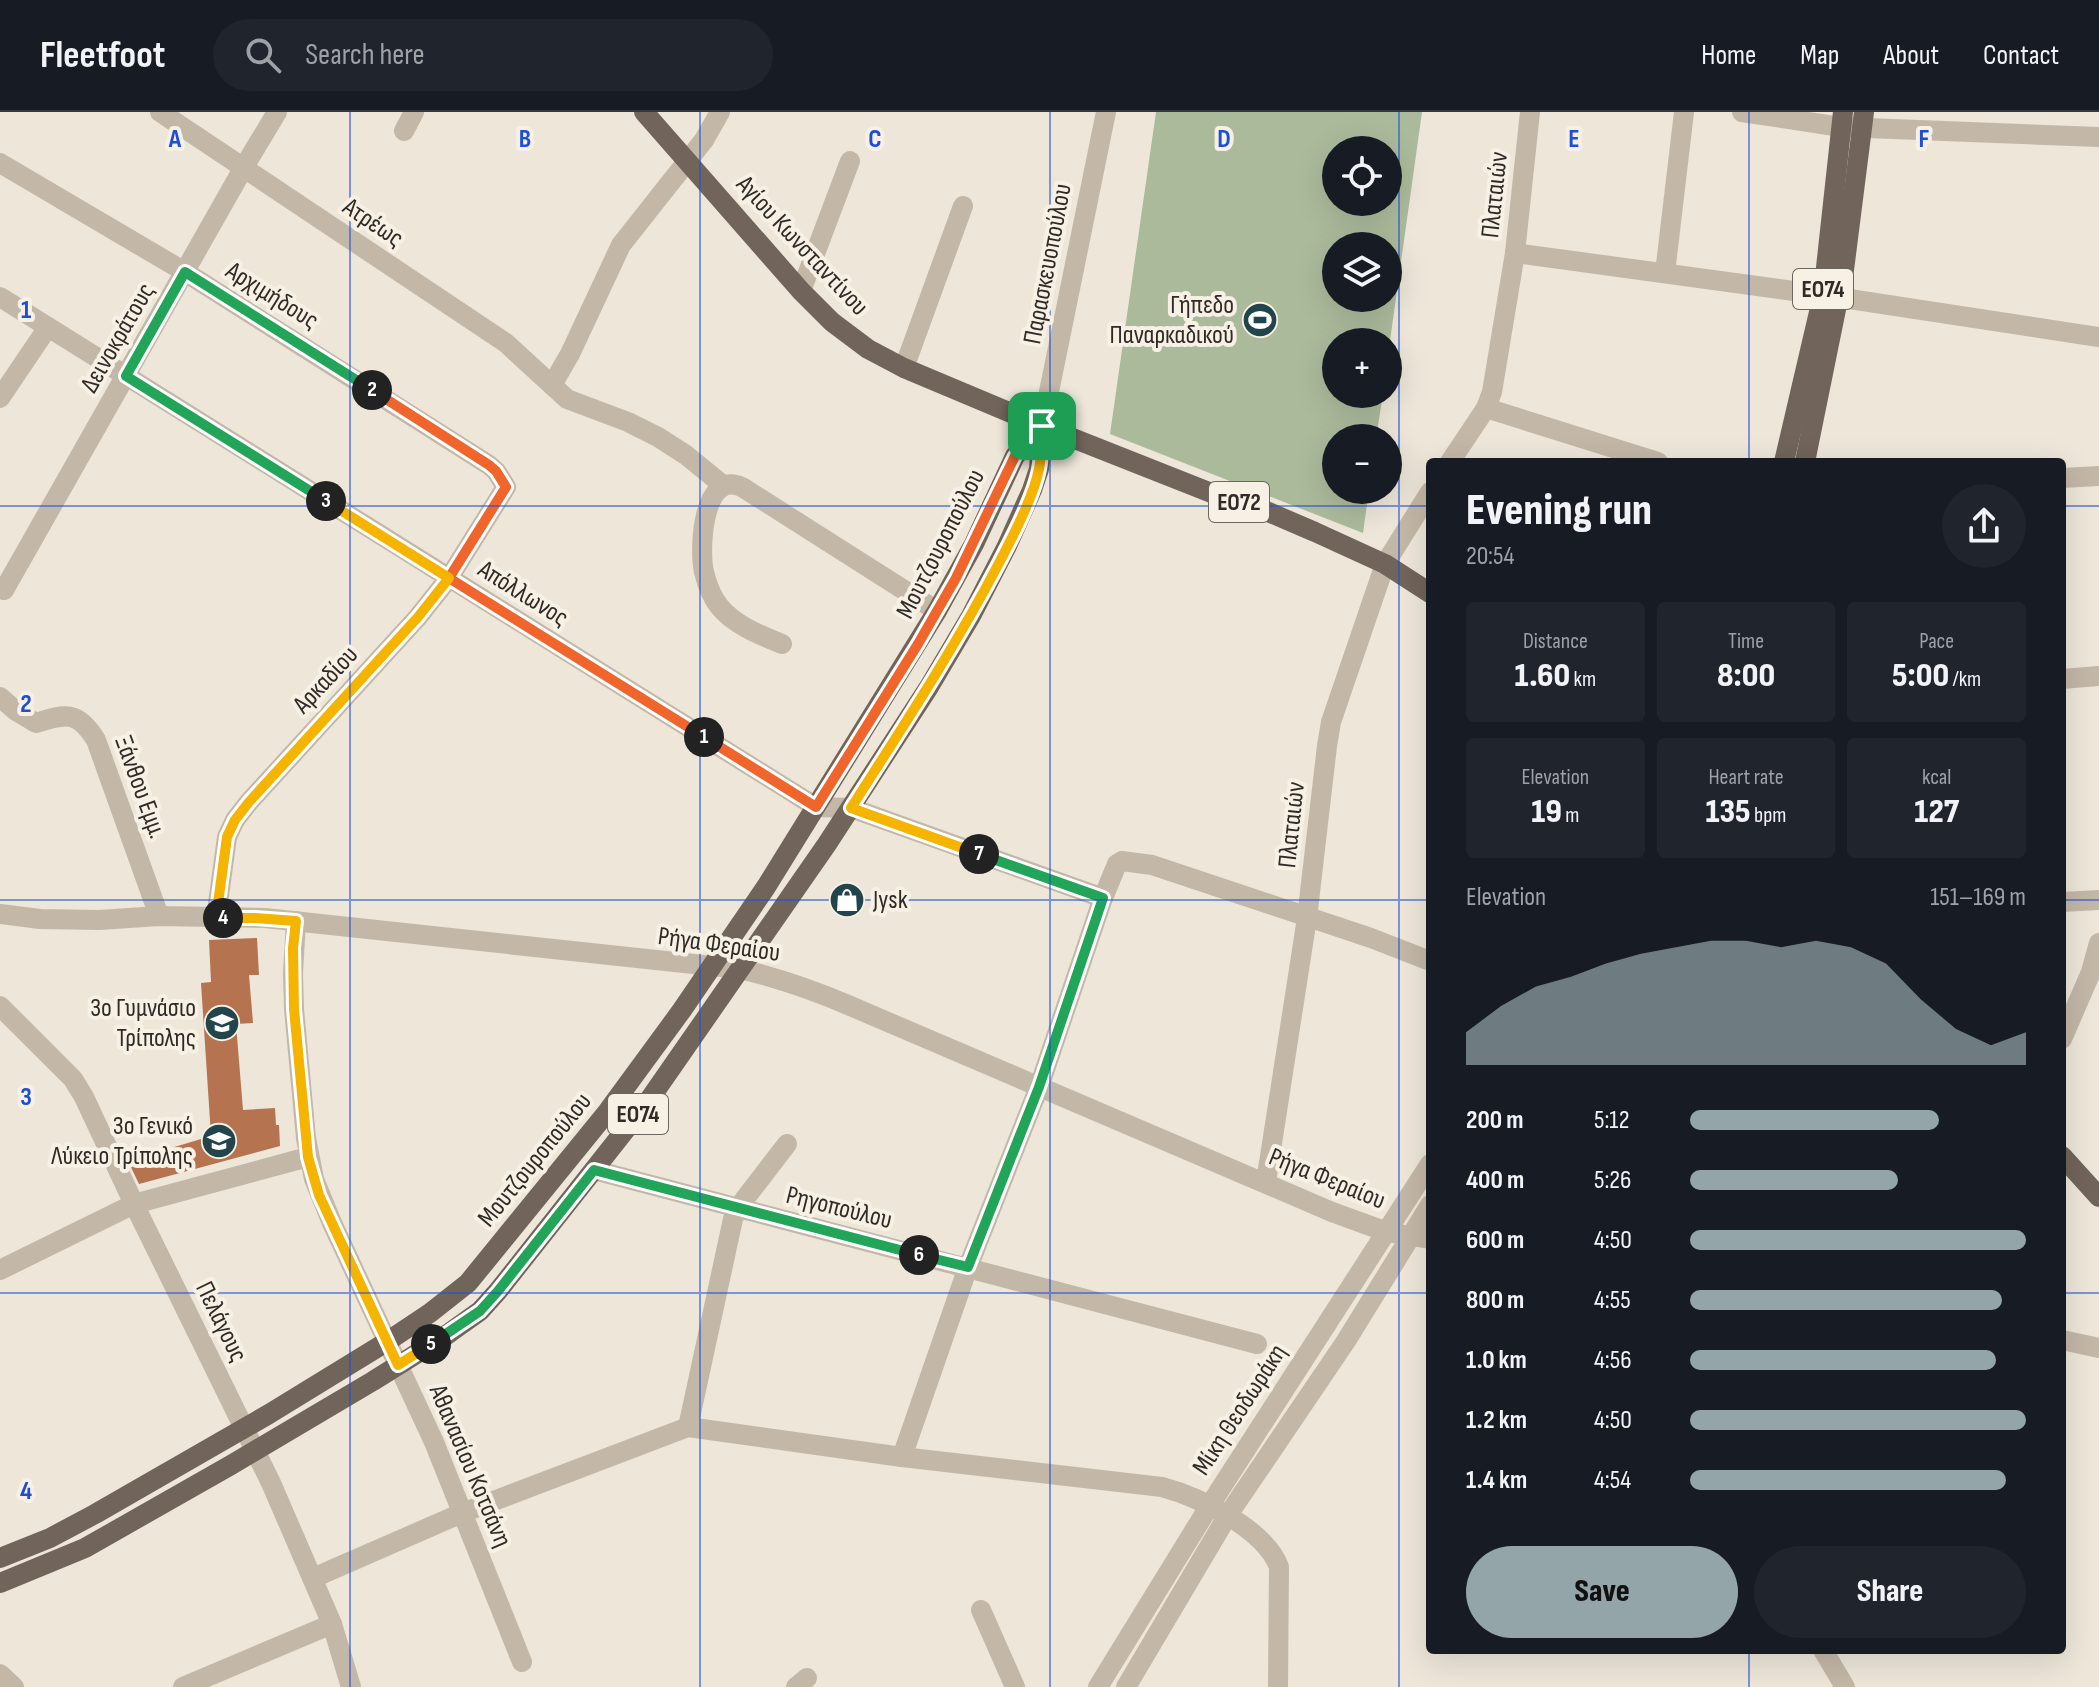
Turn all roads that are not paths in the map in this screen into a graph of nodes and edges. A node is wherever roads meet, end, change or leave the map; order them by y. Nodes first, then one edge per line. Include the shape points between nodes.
1 (160, 112) edge
2 (277, 112) edge
3 (644, 112) edge
4 (720, 112) edge
5 (1106, 112) edge
6 (1530, 112) edge
7 (1684, 112) edge
8 (1742, 112) edge
9 (1842, 119) edge
10 (1864, 120) edge
11 (2099, 137) edge
12 (687, 160) junction
13 (850, 161) dead end
14 (0, 163) edge
15 (244, 167) junction
16 (963, 206) dead end
17 (1515, 253) junction
18 (185, 272) junction
19 (1665, 273) junction
20 (801, 291) junction
21 (0, 297) edge
22 (1831, 297) junction
23 (48, 327) junction
24 (2099, 337) edge
25 (904, 368) junction
26 (126, 376) junction
27 (552, 385) junction
28 (0, 398) edge
29 (1486, 408) junction
30 (1042, 426) junction
31 (1453, 458) edge
32 (1645, 458) edge
33 (1785, 458) edge
34 (1806, 458) edge
35 (2099, 476) edge
36 (2066, 478) edge
37 (724, 486) junction
38 (506, 487) joint
39 (1426, 498) edge
40 (1385, 564) junction
41 (449, 578) junction
42 (4, 590) dead end
43 (1426, 590) edge
44 (937, 611) junction
45 (782, 644) dead end
46 (2099, 676) edge
47 (2066, 679) edge
48 (0, 697) edge
49 (816, 807) junction
50 (851, 808) junction
51 (1103, 898) junction
52 (2099, 900) edge
53 (2066, 902) edge
54 (0, 914) edge
55 (159, 916) junction
56 (216, 918) junction
57 (1307, 918) junction
58 (296, 921) junction
59 (2099, 943) edge
60 (1426, 959) edge
61 (711, 967) junction
62 (740, 969) junction
63 (0, 1006) edge
64 (2066, 1030) edge
65 (1039, 1087) junction
66 (787, 1144) dead end
67 (308, 1157) junction
68 (2066, 1160) edge
69 (594, 1170) junction
70 (1426, 1170) edge
71 (1266, 1182) junction
72 (2099, 1197) edge
73 (134, 1204) junction
74 (737, 1209) junction
75 (1426, 1218) edge
76 (1387, 1232) junction
77 (1420, 1238) edge
78 (968, 1267) junction
79 (0, 1270) edge
80 (388, 1341) junction
81 (2066, 1341) edge
82 (1257, 1344) dead end
83 (2099, 1348) edge
84 (398, 1365) junction
85 (688, 1427) junction
86 (245, 1428) junction
87 (256, 1451) junction
88 (902, 1457) junction
89 (1219, 1510) junction
90 (462, 1513) junction
91 (0, 1558) edge
92 (313, 1578) junction
93 (0, 1583) edge
94 (981, 1610) dead end
95 (332, 1624) junction
96 (1825, 1654) edge
97 (522, 1662) dead end
98 (0, 1674) edge
99 (14, 1687) edge
100 (183, 1687) edge
101 (351, 1687) edge
102 (1015, 1687) edge
103 (1098, 1687) edge
104 (1126, 1687) edge
105 (1278, 1687) edge
106 (1845, 1687) edge

1 - 15 street, Ατρέως
2 - 15 street, Δεινοκράτους
3 - 12 main road, Αγίου Κωνσταντίνου
4 - 12 street
5 - 30 street, Παρασκευοπούλου
6 - 17 street, Πλαταιών
7 - 19 street
8 - 9 street
9 - 10 street
9 - 22 main road, ΕΟ74
10 - 11 street
10 - 22 main road, ΕΟ74
12 - 20 main road, Αγίου Κωνσταντίνου
12 - 27 street via 621,245
13 - 20 street
14 - 18 street, Αρχιμήδους
15 - 18 street, Δεινοκράτους
15 - 27 street, Ατρέως via 506,343
16 - 25 street
17 - 19 street
17 - 29 street, Πλαταιών via 1497,371
18 - 26 street, Δεινοκράτους
18 - 38 street, Αρχιμήδους via 489,465
19 - 22 street
20 - 25 main road, Αγίου Κωνσταντίνου via 849,336
21 - 23 street, Απόλλωνος
22 - 24 street
22 - 33 main road, ΕΟ74
22 - 34 main road, ΕΟ74
23 - 26 street, Απόλλωνος
23 - 28 street
25 - 30 main road, Αγίου Κωνσταντίνου
26 - 41 street, Απόλλωνος
26 - 42 street, Δεινοκράτους
27 - 37 street, Ατρέως via 567,399 658,437
29 - 31 street, Πλαταιών
29 - 32 street
30 - 40 main road, Αγίου Κωνσταντίνου / ΕΟ72 via 1259,508
30 - 44 main road, Μουτζουροπούλου / ΕΟ74 via 1015,456
30 - 50 main road, Μουτζουροπούλου / ΕΟ74 via 1039,469 1007,546 929,687
35 - 36 street
37 - 44 street via 742,487
37 - 45 street via 712,498 703,524 709,590 734,619
38 - 41 street, Αρκαδίου
39 - 40 street, Πλαταιών
40 - 43 main road, Αγίου Κωνσταντίνου / ΕΟ72
40 - 57 street, Πλαταιών via 1331,722
41 - 49 street, Απόλλωνος
41 - 56 street, Αρκαδίου via 235,820 227,837
44 - 49 main road, Μουτζουροπούλου / ΕΟ74
46 - 47 street
48 - 55 street, Ξάνθου Εμμ. via 36,723 59,715 87,724
49 - 50 street
49 - 61 main road, Μουτζουροπούλου / ΕΟ74
50 - 51 street
50 - 62 main road, Μουτζουροπούλου / ΕΟ74
51 - 57 street via 1117,864 1125,860
51 - 65 street
52 - 53 street
54 - 55 street, Ρήγα Φεραίου via 99,920
55 - 56 street, Ρήγα Φεραίου
56 - 58 street, Ρήγα Φεραίου
57 - 60 street
57 - 71 street, Πλαταιών
58 - 61 street, Ρήγα Φεραίου
58 - 67 street, Αθανασίου Κοτσάνη via 294,1009
59 - 64 street
61 - 62 street, Ρήγα Φεραίου
61 - 80 main road, Μουτζουροπούλου / ΕΟ74 via 608,1111 482,1267 453,1296
62 - 65 street, Ρήγα Φεραίου via 807,988
62 - 69 main road, Μουτζουροπούλου / ΕΟ74
63 - 73 street, Πελάγους via 73,1079
65 - 71 street, Ρήγα Φεραίου
65 - 78 street
66 - 74 street
67 - 73 street
67 - 80 street, Αθανασίου Κοτσάνη via 319,1195
68 - 72 main road
69 - 74 street, Ρηγοπούλου
69 - 84 main road, Μουτζουροπούλου / ΕΟ74 via 480,1311
70 - 76 street, Μίκη Θεοδωράκη
71 - 76 street, Ρήγα Φεραίου
73 - 79 street
73 - 86 street, Πελάγους
74 - 78 street, Ρηγοπούλου
74 - 85 street
75 - 77 street, Μίκη Θεοδωράκη
76 - 77 street, Ρήγα Φεραίου
76 - 89 street, Μίκη Θεοδωράκη
77 - 89 street, Μίκη Θεοδωράκη
78 - 82 street, Ρηγοπούλου
78 - 88 street
80 - 84 street, Αθανασίου Κοτσάνη
80 - 86 main road, Μουτζουροπούλου / ΕΟ74
81 - 83 street
84 - 87 main road, Μουτζουροπούλου / ΕΟ74
84 - 90 street, Αθανασίου Κοτσάνη
85 - 88 street
85 - 90 street
86 - 87 street, Πελάγους
86 - 91 main road, Μουτζουροπούλου / ΕΟ74 via 50,1538
87 - 92 street, Πελάγους
87 - 93 main road, Μουτζουροπούλου / ΕΟ74 via 85,1548
88 - 89 street via 1142,1484 1181,1492
89 - 103 street, Μίκη Θεοδωράκη
89 - 104 street, Μίκη Θεοδωράκη
89 - 105 street via 1268,1547 1279,1567
90 - 92 street
90 - 97 street, Αθανασίου Κοτσάνη
92 - 95 street, Πελάγους
94 - 102 street
95 - 100 street
95 - 101 street, Πελάγους
96 - 106 street
98 - 99 street

